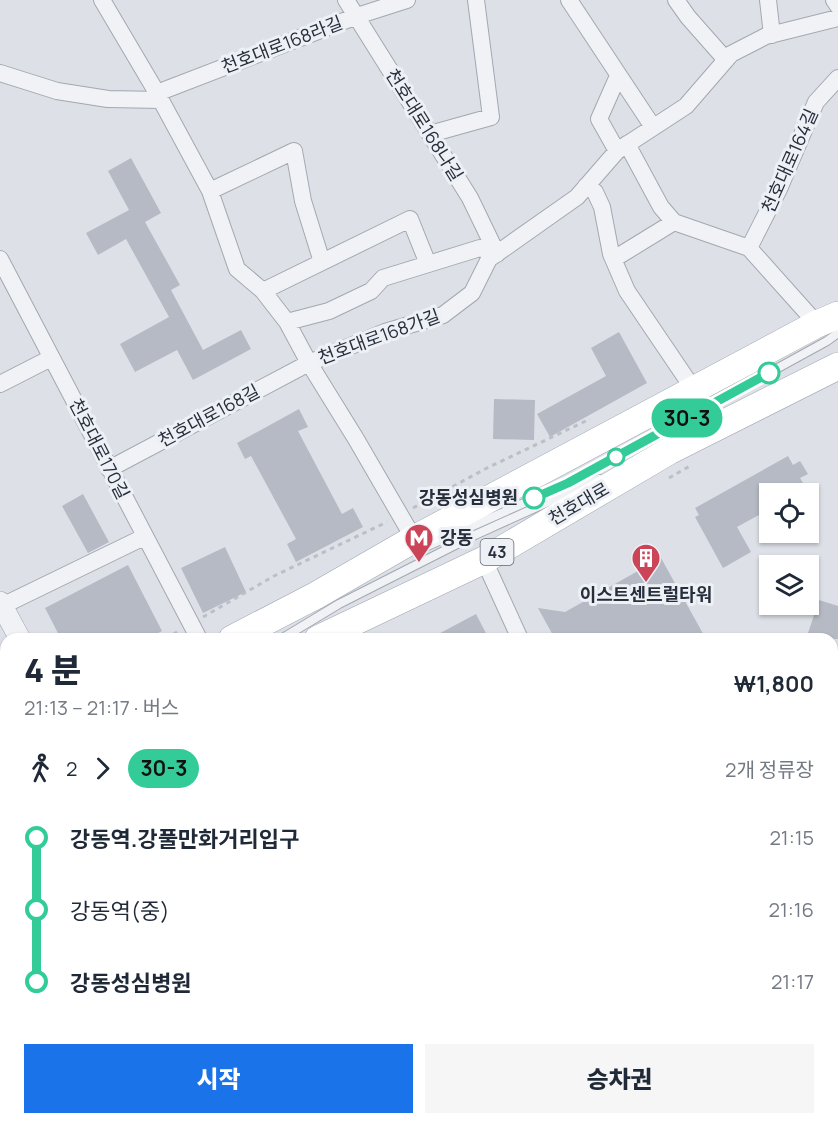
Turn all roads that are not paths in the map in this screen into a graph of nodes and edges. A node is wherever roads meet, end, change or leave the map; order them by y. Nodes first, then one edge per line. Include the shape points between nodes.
1 (102, 0) edge
2 (346, 0) edge
3 (407, 0) edge
4 (476, 0) edge
5 (568, 0) edge
6 (676, 0) edge
7 (768, 0) edge
8 (834, 0) edge
9 (838, 6) edge
10 (357, 16) junction
11 (838, 18) edge
12 (772, 35) junction
13 (726, 60) junction
14 (0, 73) edge
15 (618, 76) junction
16 (838, 78) edge
17 (159, 96) junction
18 (652, 128) junction
19 (430, 134) junction
20 (622, 147) junction
21 (586, 186) junction
22 (210, 191) junction
23 (674, 222) junction
24 (749, 248) junction
25 (497, 254) junction
26 (611, 254) junction
27 (0, 259) edge
28 (322, 262) junction
29 (428, 264) junction
30 (263, 291) junction
31 (287, 322) junction
32 (831, 324) edge
33 (51, 358) junction
34 (309, 363) junction
35 (836, 372) edge
36 (0, 384) edge
37 (694, 390) junction
38 (669, 451) junction
39 (109, 469) junction
40 (617, 472) dead end
41 (607, 476) dead end
42 (144, 537) junction
43 (414, 546) junction
44 (484, 560) junction
45 (392, 562) dead end
46 (315, 596) junction
47 (1, 604) edge
48 (195, 632) edge
49 (17, 633) edge
50 (244, 633) edge
51 (291, 633) edge
52 (331, 633) edge
53 (517, 633) edge

1 - 17 street
2 - 10 street, 천호대로168나길
3 - 10 street, 천호대로168라길
4 - 19 street via 491,117
5 - 15 street
6 - 13 street
7 - 12 street
8 - 9 street
10 - 17 street, 천호대로168라길
10 - 19 street, 천호대로168나길
11 - 12 street, 천호대로168가길
12 - 13 street, 천호대로168가길
13 - 18 street, 천호대로168가길 via 686,106
14 - 17 street via 57,91 108,99
15 - 18 street
15 - 20 street via 598,119
16 - 24 street, 천호대로164길 via 816,102
17 - 22 street
18 - 20 street, 천호대로168가길
19 - 25 street, 천호대로168나길 via 470,198
20 - 21 street, 천호대로168가길
20 - 23 street
21 - 25 street, 천호대로168가길 via 577,197
21 - 26 street via 595,192 602,207
22 - 28 street via 294,151 303,201
22 - 30 street via 237,269
23 - 24 street
23 - 26 street via 617,257
24 - 32 street
25 - 29 street via 480,248
25 - 34 street, 천호대로168가길 via 489,259 472,293 443,315 384,332
26 - 37 street via 627,291
27 - 33 street, 천호대로170길
28 - 29 street via 410,219
28 - 30 street
29 - 31 street via 383,278 371,291 329,311
30 - 31 street
31 - 34 street
32 - 37 main road
32 - 43 lane via 827,341 568,483
33 - 36 street
33 - 39 street, 천호대로170길
34 - 39 street, 천호대로168길
34 - 43 street via 400,515
35 - 38 main road, 천호대로 / 43
37 - 43 main road
38 - 40 lane
38 - 44 main road, 천호대로 / 43
39 - 42 street, 천호대로170길
41 - 51 lane via 464,540
42 - 47 street
42 - 48 street, 천호대로170길
43 - 46 main road
44 - 52 main road, 천호대로 / 43
44 - 53 street
45 - 46 lane
46 - 50 main road
47 - 49 street

